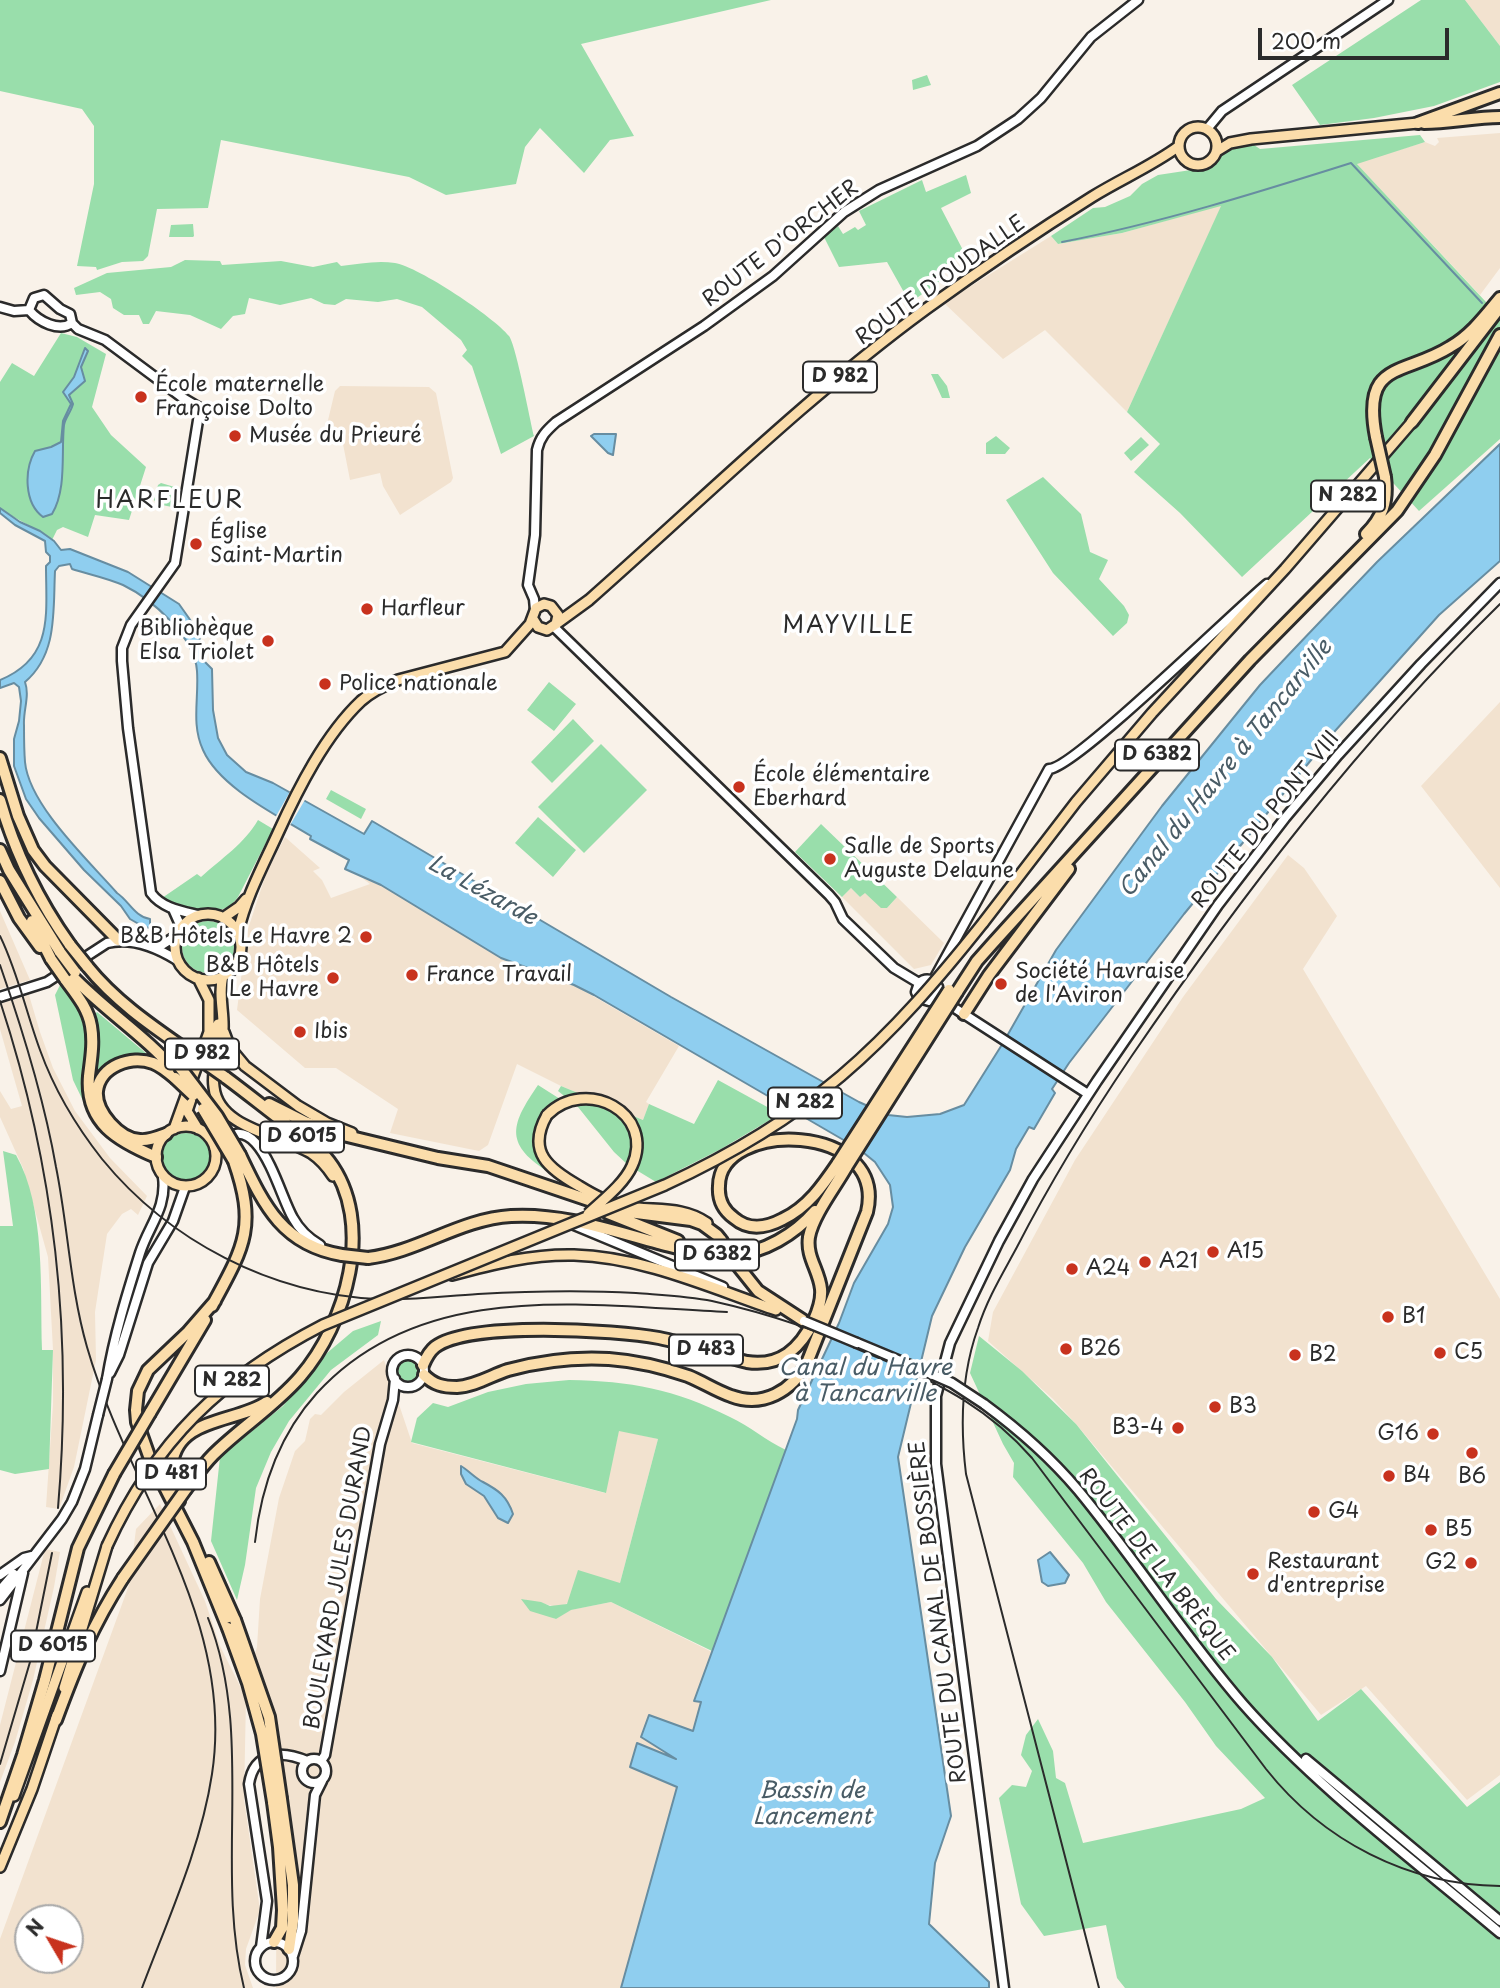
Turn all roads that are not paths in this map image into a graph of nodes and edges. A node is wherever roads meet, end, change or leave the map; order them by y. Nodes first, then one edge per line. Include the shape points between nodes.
1 (1138, 0) edge
2 (1388, 0) edge
3 (1500, 93) edge
4 (1500, 117) edge
5 (1418, 123) junction
6 (1207, 129) junction
7 (1216, 139) junction
8 (1230, 143) junction
9 (1179, 146) junction
10 (1217, 151) junction
11 (1184, 159) junction
12 (1160, 160) junction
13 (1500, 298) edge
14 (0, 307) edge
15 (1500, 308) edge
16 (29, 310) junction
17 (1500, 317) edge
18 (72, 323) junction
19 (1500, 335) edge
20 (1412, 422) junction
21 (1285, 569) junction
22 (1500, 583) edge
23 (537, 615) junction
24 (559, 621) junction
25 (0, 758) edge
26 (0, 800) edge
27 (1090, 836) junction
28 (0, 850) edge
29 (9, 870) junction
30 (0, 881) edge
31 (249, 895) junction
32 (173, 909) junction
33 (198, 915) junction
34 (223, 918) junction
35 (179, 932) junction
36 (237, 932) junction
37 (118, 940) junction
38 (152, 947) junction
39 (56, 956) junction
40 (177, 960) junction
41 (71, 975) junction
42 (223, 976) junction
43 (198, 978) junction
44 (933, 981) junction
45 (919, 983) junction
46 (953, 991) junction
47 (936, 996) junction
48 (0, 997) edge
49 (221, 1012) junction
50 (964, 1014) junction
51 (223, 1029) junction
52 (177, 1072) junction
53 (251, 1096) junction
54 (1086, 1096) junction
55 (198, 1129) junction
56 (170, 1131) junction
57 (258, 1131) junction
58 (207, 1136) junction
59 (387, 1146) junction
60 (215, 1149) junction
61 (156, 1157) junction
62 (237, 1158) junction
63 (843, 1164) junction
64 (163, 1177) junction
65 (185, 1187) junction
66 (343, 1189) junction
67 (563, 1192) junction
68 (554, 1219) junction
69 (581, 1219) junction
70 (719, 1237) junction
71 (342, 1255) junction
72 (417, 1285) junction
73 (215, 1301) junction
74 (776, 1310) junction
75 (804, 1321) junction
76 (424, 1370) junction
77 (107, 1379) junction
78 (395, 1379) junction
79 (292, 1386) junction
80 (407, 1387) junction
81 (393, 1400) junction
82 (107, 1546) junction
83 (33, 1556) junction
84 (24, 1570) junction
85 (0, 1575) edge
86 (0, 1590) edge
87 (0, 1600) edge
88 (232, 1624) junction
89 (0, 1671) edge
90 (1255, 1717) junction
91 (56, 1720) junction
92 (307, 1761) junction
93 (321, 1761) junction
94 (322, 1781) junction
95 (277, 1800) junction
96 (0, 1822) edge
97 (0, 1830) edge
98 (0, 1867) edge
99 (1500, 1921) edge
100 (1500, 1933) edge
101 (274, 1942) junction
102 (261, 1947) junction
103 (291, 1953) junction
104 (264, 1978) junction
105 (278, 1984) edge
106 (265, 1988) edge
107 (1004, 1988) edge

1 - 23 street, ROUTE D'ORCHER via 1091,37 1018,119 977,146 879,190 844,212 773,276 556,422 540,438 528,585
2 - 6 street via 1222,111
3 - 5 highway
4 - 5 highway
5 - 8 main road
6 - 7 main road
6 - 9 main road via 1191,128 1182,135
7 - 8 main road
7 - 10 main road
8 - 10 main road
9 - 11 main road
9 - 12 main road, ROUTE D'OUDALLE / D 982
10 - 11 main road via 1202,164
11 - 12 main road, ROUTE D'OUDALLE / D 982
12 - 24 main road, ROUTE D'OUDALLE / D 982 via 1048,226 900,328
13 - 46 highway, D 6382, bridge via 1458,343 1398,369 1386,377 1374,398 1372,413 1387,501 1373,527 1246,656 990,939
14 - 16 street
15 - 20 highway, N 282
16 - 18 street via 52,326
16 - 18 street via 34,298 44,295 70,314
17 - 20 highway, N 282
18 - 32 street via 105,340 200,408 175,563 131,625 122,648 150,890 156,900
19 - 27 highway, D 6382 via 1424,474 1397,511 1250,660
20 - 21 main road, N 282
21 - 44 street via 1126,713 1068,761 1049,769
21 - 69 main road, N 282, bridge via 1160,703 933,984 877,1043 762,1134 712,1163
22 - 54 street, ROUTE DU PONT VIII via 1421,664 1285,818 1218,905
23 - 24 main road via 547,630
23 - 24 main road via 553,607
23 - 31 main road via 505,652 420,673 363,699 325,747 297,794
24 - 45 street via 829,895 844,919 894,968
25 - 37 highway via 18,817 38,857
26 - 53 highway, D 6015, bridge via 30,882 100,982
27 - 46 highway, D 6382
27 - 50 highway
28 - 29 highway, D 6015
29 - 39 highway, D 6015
29 - 39 highway, D 6015 via 35,927
30 - 39 highway via 26,929
31 - 34 main road
31 - 36 main road
32 - 33 street
32 - 35 street
33 - 34 main road
33 - 35 main road
34 - 36 main road
35 - 38 street
35 - 40 main road
36 - 42 main road via 239,958
37 - 38 street
37 - 48 street via 47,982
38 - 40 street
39 - 41 highway, D 6015, bridge
40 - 43 main road
41 - 52 highway, D 6015
41 - 61 highway via 91,1026 89,1090 94,1109 119,1140
42 - 43 main road
42 - 49 main road, D 982
43 - 56 main road, D 982 via 209,1000 209,1032
44 - 45 street
44 - 47 street via 938,988
45 - 47 street via 919,998 929,1001
46 - 63 highway, D 6382, bridge
47 - 50 street
49 - 51 main road
49 - 55 main road, D 982 via 187,1111
50 - 54 street
51 - 57 main road via 214,1077 216,1097 228,1116
51 - 59 main road via 239,1061 283,1096 327,1123
52 - 56 highway via 141,1060 128,1062 107,1072 97,1091 101,1108 122,1134 142,1140
52 - 62 highway, D 6015, bridge
52 - 62 highway, D 6382, bridge via 217,1116
53 - 59 highway, D 6382 via 305,1122
53 - 66 highway, D 6015 via 318,1150
54 - 107 street, ROUTE DU CANAL DE BOSSIÈRE via 1033,1179 965,1308 936,1396 937,1475
55 - 56 main road via 186,1126
55 - 58 main road
56 - 61 main road via 158,1144
57 - 58 main road via 232,1128
57 - 66 main road via 314,1155
58 - 60 main road
59 - 67 highway, D 6382 via 488,1166
60 - 65 main road via 209,1175
60 - 71 street via 225,1138 236,1135 254,1139 297,1225 318,1244
61 - 64 main road
62 - 71 highway, D 6382 via 278,1222 305,1244
62 - 73 highway, D 6015 via 246,1229 238,1259
63 - 67 highway, D 6382 via 803,1216 772,1238 742,1248 699,1247 670,1239
63 - 68 highway, D 6382 via 806,1221 777,1241 745,1253 693,1252
63 - 76 highway, D 483 via 810,1233 810,1257 821,1290 816,1315 803,1341 782,1358 747,1363 658,1338 565,1330 472,1335 437,1345
63 - 76 highway via 806,1205 761,1227 729,1214 721,1201 719,1179 725,1164 741,1150 795,1140 848,1155 867,1182 867,1212 807,1363 797,1379 777,1394 761,1400 740,1399 677,1373 611,1359 539,1363 464,1386 439,1386
64 - 65 main road
64 - 77 street via 163,1203 141,1251
65 - 77 street via 173,1221 148,1263
66 - 79 highway, D 6015 via 352,1233 348,1282 327,1338
67 - 70 highway via 621,1211 691,1220
68 - 71 highway, D 6382, bridge via 489,1219 390,1254 368,1258
68 - 74 street, ROUTE DE LA BRÈQUE
69 - 70 main road, bridge via 622,1181 632,1166 636,1143 628,1118 618,1107 589,1097 563,1103 547,1115 540,1134 547,1164 591,1193 622,1206 691,1213
69 - 72 main road, N 282, bridge
70 - 75 highway, bridge via 758,1290
72 - 74 main road, bridge via 508,1261 557,1255 600,1257 659,1270
72 - 82 main road, N 282, bridge via 323,1325 232,1381 155,1462
73 - 88 highway, D 481 via 148,1370 138,1391 136,1410 149,1456
73 - 96 highway, D 6015, bridge via 114,1474 78,1549 45,1679
74 - 75 street, ROUTE DE LA BRÈQUE
75 - 90 street, ROUTE DE LA BRÈQUE, bridge via 952,1383 1023,1435 1076,1488
76 - 78 street via 411,1355 401,1357 392,1369
76 - 80 street via 417,1385
77 - 83 street, bridge via 79,1488
78 - 80 street
78 - 81 street, BOULEVARD JULES DURAND
79 - 88 highway, D 481 via 254,1410 188,1434 173,1458 171,1477 176,1494
79 - 91 highway, D 6015, bridge via 212,1456 123,1578 81,1651
80 - 81 street
81 - 93 street, BOULEVARD JULES DURAND via 380,1444
82 - 91 main road, N 282
82 - 97 main road, N 282
83 - 84 street
83 - 85 street
83 - 86 street
84 - 87 street
84 - 89 street
88 - 95 highway, D 481, bridge
90 - 99 street
90 - 100 street, ROUTE DE LA BRÈQUE
91 - 98 main road, D 6015
92 - 93 street
92 - 94 street via 304,1779 314,1784
92 - 102 street, BOULEVARD JULES DURAND via 292,1754 271,1757 258,1762 250,1776 267,1902
93 - 94 street via 326,1772
94 - 103 street via 316,1796 301,1931
95 - 101 highway, D 481 via 283,1909 282,1928
95 - 103 highway, D 481 via 293,1885
101 - 102 street
101 - 103 street
102 - 104 street via 254,1963
103 - 105 street via 292,1968
104 - 105 street
104 - 106 street

